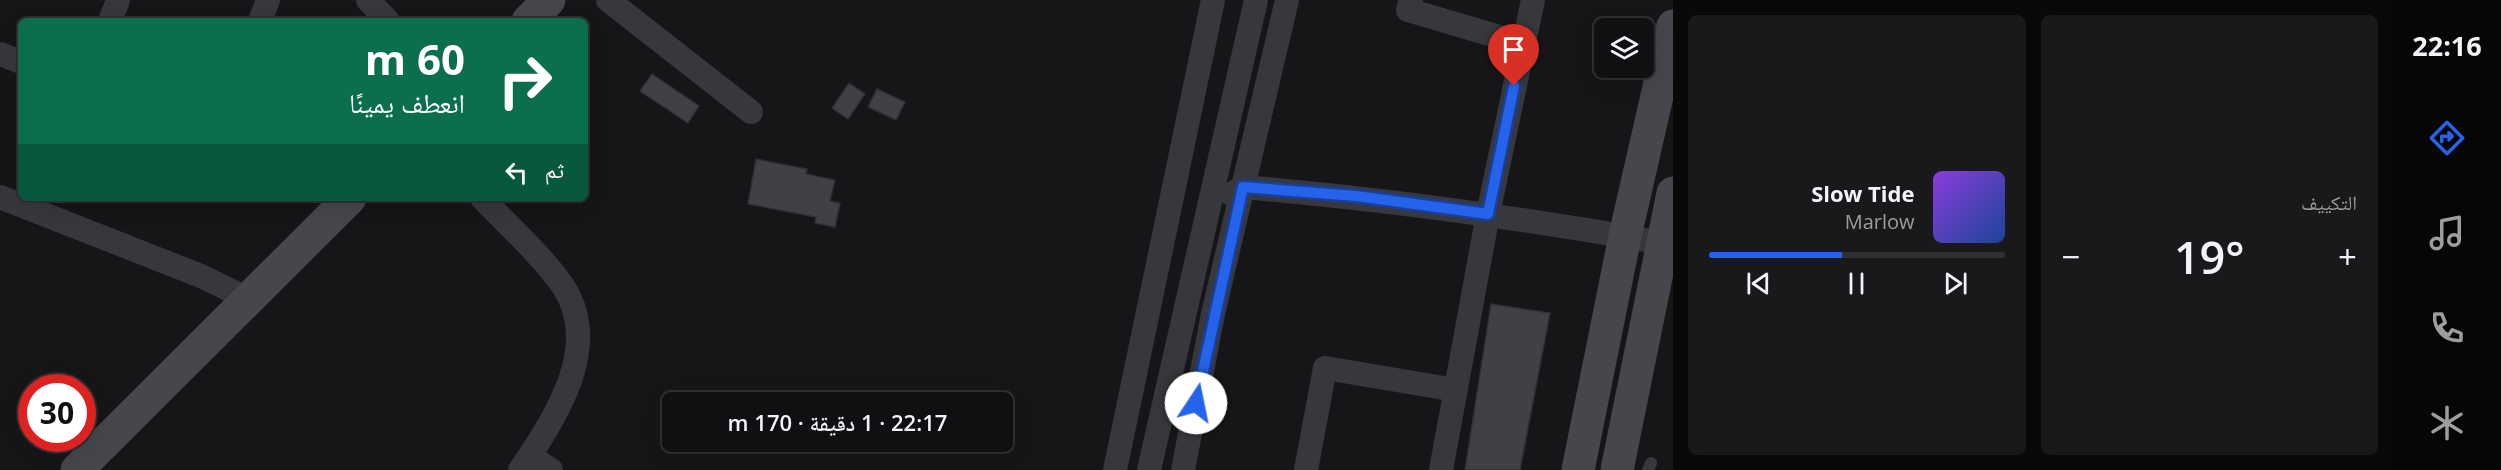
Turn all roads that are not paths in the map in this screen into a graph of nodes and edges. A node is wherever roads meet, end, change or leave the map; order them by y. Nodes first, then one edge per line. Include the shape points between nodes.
1 (118, 0) edge
2 (268, 0) edge
3 (368, 0) edge
4 (608, 0) edge
5 (1213, 0) edge
6 (1256, 0) edge
7 (1287, 0) edge
8 (1411, 0) edge
9 (1533, 0) edge
10 (111, 18) edge
11 (261, 18) edge
12 (385, 18) edge
13 (1673, 26) edge
14 (1522, 44) junction
15 (0, 54) edge
16 (18, 61) edge
17 (751, 112) dead end
18 (1243, 187) junction
19 (1673, 193) edge
20 (0, 197) edge
21 (347, 201) edge
22 (485, 201) edge
23 (1488, 214) junction
24 (1206, 215) junction
25 (1625, 236) junction
26 (1662, 243) junction
27 (248, 299) junction
28 (1456, 390) junction
29 (525, 463) edge
30 (77, 470) edge
31 (551, 470) edge
32 (1115, 470) edge
33 (1149, 470) edge
34 (1183, 470) edge
35 (1306, 470) edge
36 (1441, 470) edge
37 (1578, 470) edge
38 (1617, 470) edge

1 - 10 street
2 - 11 street
3 - 12 street
4 - 17 street
5 - 32 street
6 - 24 street
7 - 18 street
8 - 14 street via 1408,10
9 - 14 street
13 - 25 main road
14 - 23 street
15 - 16 street
18 - 23 street via 1356,196
18 - 24 street
18 - 34 street via 1213,314
19 - 26 main road
20 - 27 street via 201,276
21 - 27 main road
22 - 29 street via 558,280 578,319 575,369
23 - 25 street
23 - 28 street
24 - 33 street
25 - 26 street
25 - 37 main road
26 - 38 main road
27 - 30 main road
28 - 35 street via 1325,368
28 - 36 street
29 - 31 street

